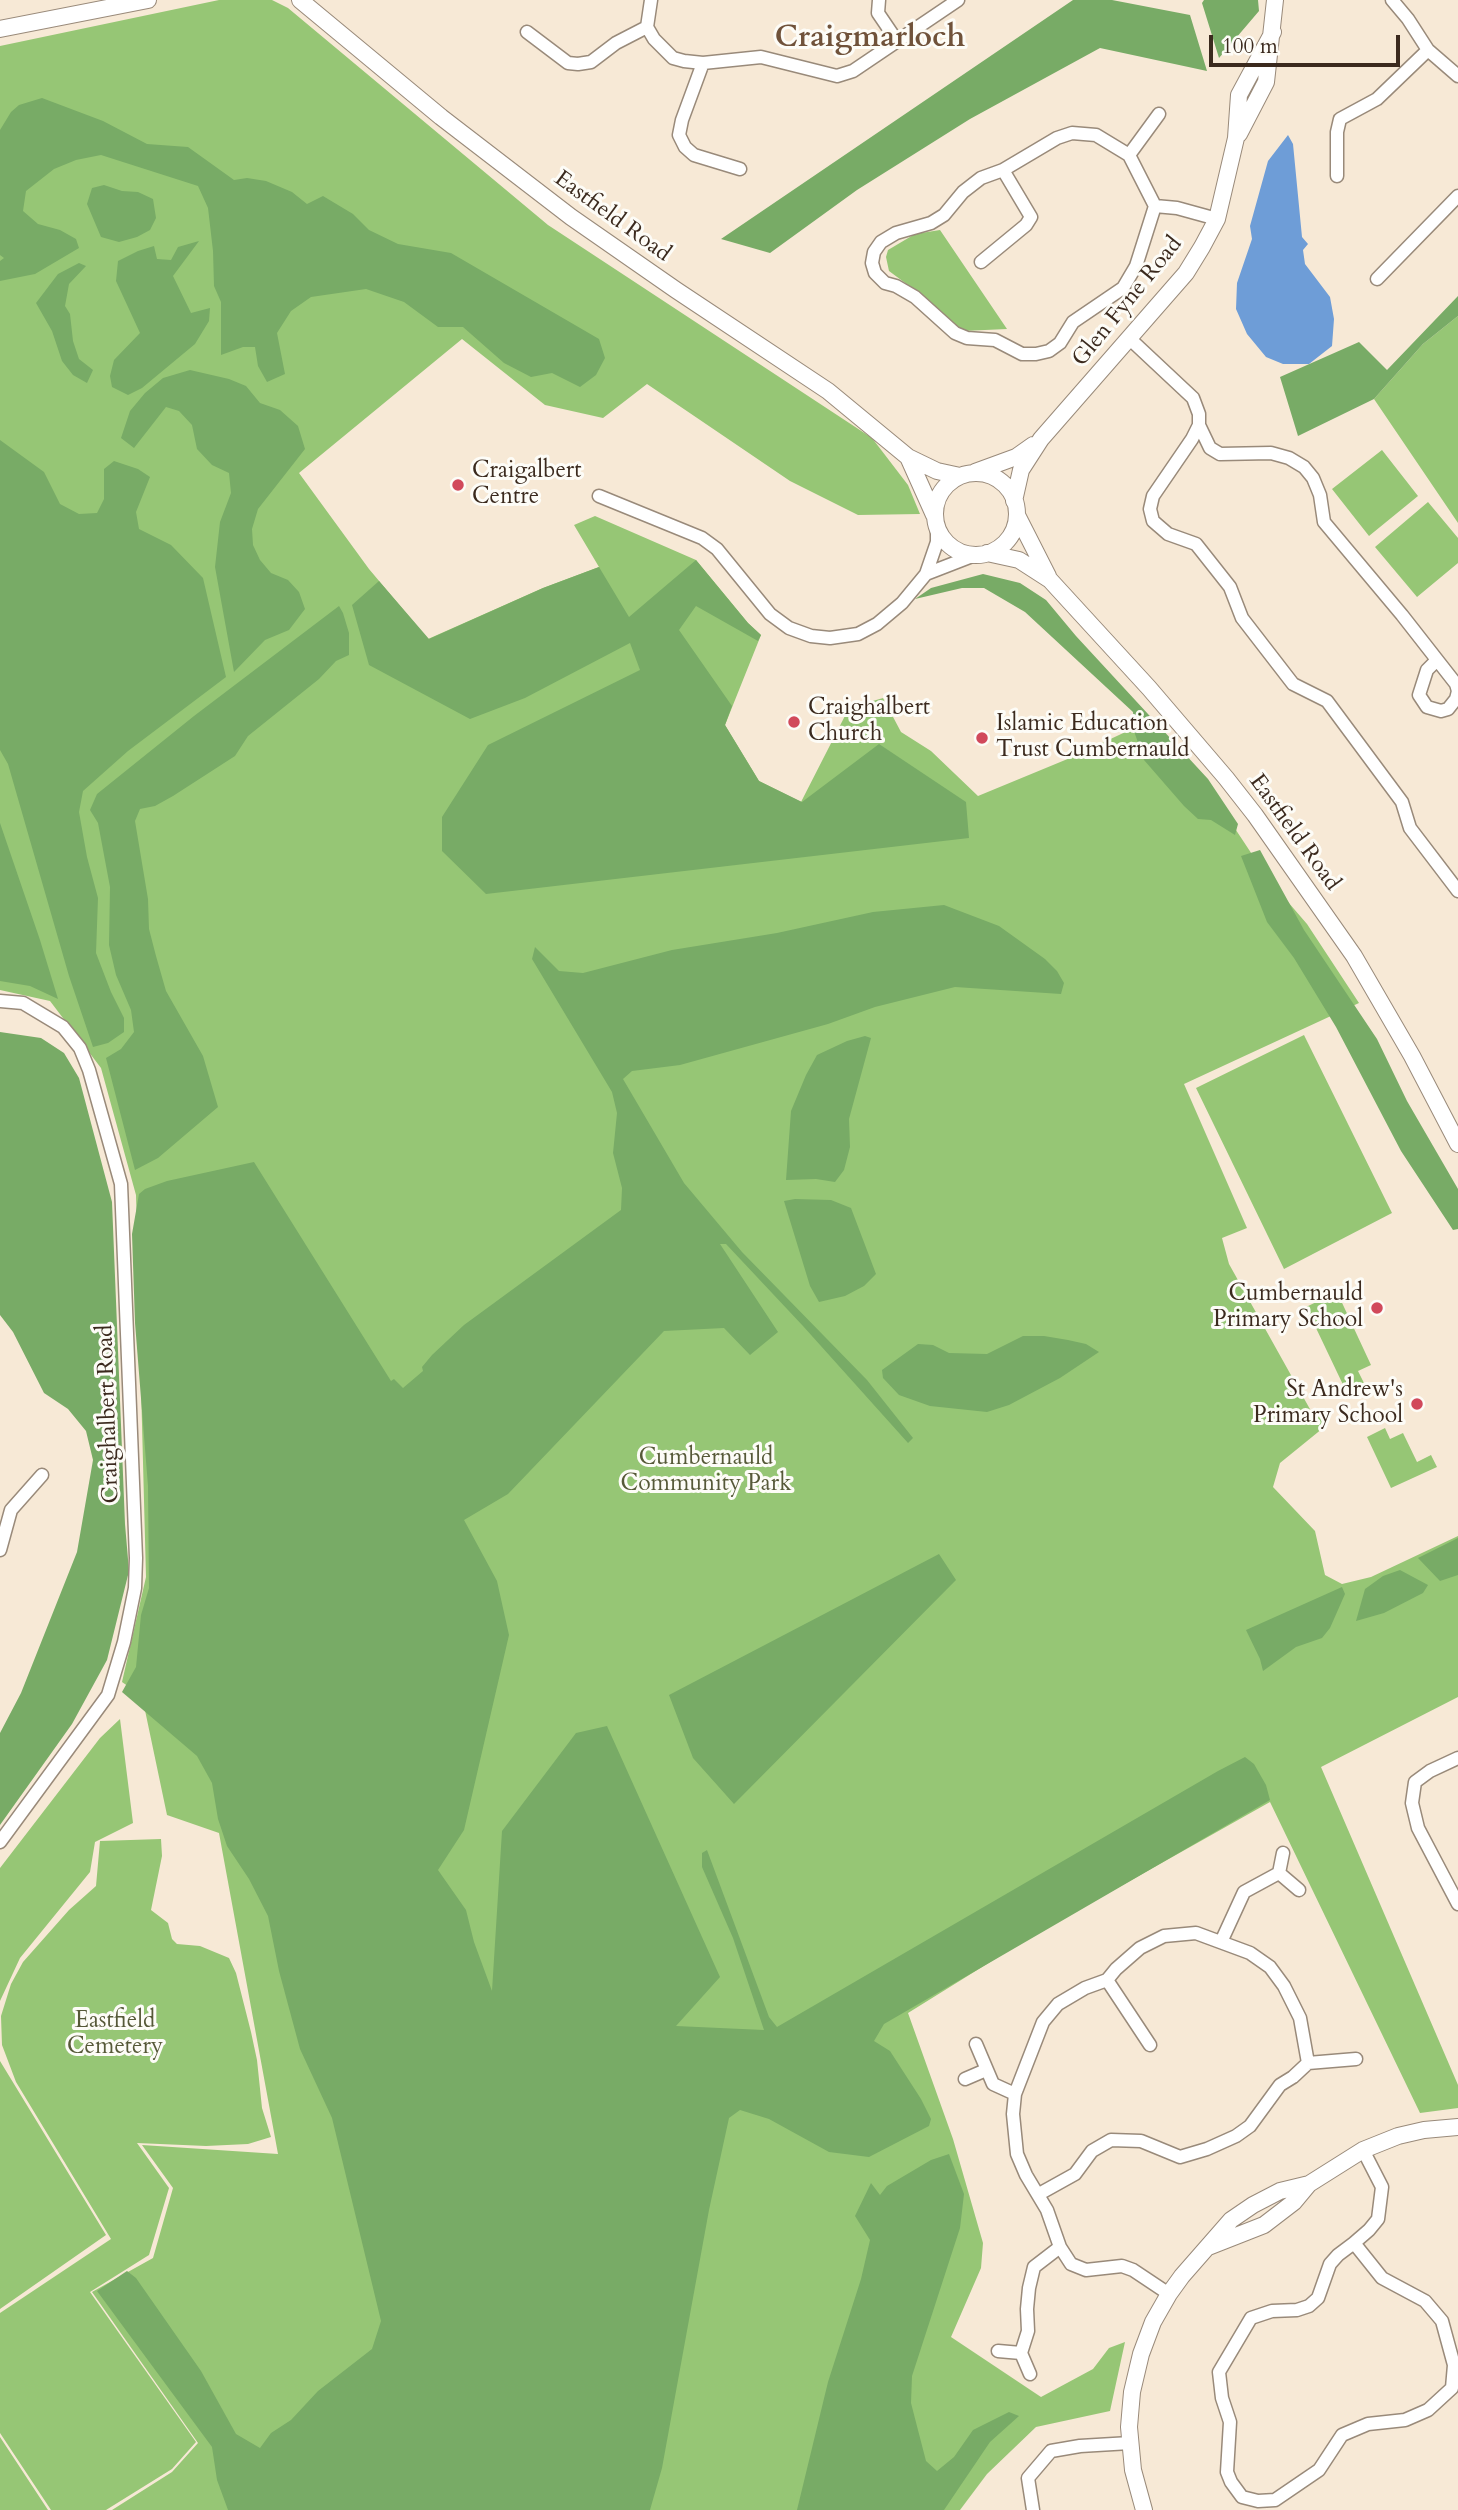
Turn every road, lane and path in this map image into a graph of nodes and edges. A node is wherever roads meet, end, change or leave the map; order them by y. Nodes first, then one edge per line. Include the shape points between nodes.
1 (101, 0) edge
2 (148, 0) edge
3 (300, 0) edge
4 (651, 0) edge
5 (879, 0) edge
6 (958, 0) edge
7 (1275, 0) edge
8 (1392, 0) edge
9 (81, 14) junction
10 (6, 27) edge
11 (648, 27) junction
12 (527, 33) dead end
13 (897, 41) junction
14 (1428, 50) junction
15 (703, 63) junction
16 (1458, 76) edge
17 (1158, 114) dead end
18 (1129, 155) junction
19 (740, 169) dead end
20 (1003, 170) junction
21 (1337, 176) dead end
22 (1458, 196) edge
23 (1156, 206) junction
24 (1217, 219) junction
25 (981, 262) dead end
26 (1377, 279) dead end
27 (1130, 339) junction
28 (1199, 425) junction
29 (1041, 439) junction
30 (908, 457) junction
31 (965, 475) junction
32 (599, 496) dead end
33 (1015, 505) junction
34 (937, 523) junction
35 (981, 554) junction
36 (926, 574) junction
37 (1050, 580) junction
38 (1437, 660) dead end
39 (1458, 891) edge
40 (0, 1001) edge
41 (1458, 1144) edge
42 (42, 1475) dead end
43 (0, 1550) edge
44 (1458, 1758) edge
45 (0, 1842) edge
46 (1283, 1853) dead end
47 (1279, 1873) junction
48 (1299, 1890) dead end
49 (1458, 1904) edge
50 (1221, 1942) junction
51 (1107, 1980) junction
52 (976, 2045) dead end
53 (1150, 2045) dead end
54 (1356, 2059) dead end
55 (1308, 2063) junction
56 (986, 2070) junction
57 (965, 2078) dead end
58 (1015, 2094) junction
59 (1458, 2127) edge
60 (1363, 2150) junction
61 (1309, 2184) junction
62 (1039, 2194) junction
63 (1354, 2243) junction
64 (1060, 2247) junction
65 (1208, 2248) junction
66 (1169, 2294) junction
67 (998, 2351) dead end
68 (1021, 2353) junction
69 (1030, 2374) dead end
70 (1130, 2443) junction
71 (1033, 2510) edge
72 (1144, 2510) edge

1 - 9 street
2 - 9 street
3 - 30 street, Eastfield Road via 505,168 828,391
4 - 11 street
5 - 13 street via 878,13
6 - 13 street
7 - 24 street, Glen Fyne Road via 1266,82 1236,138
8 - 14 street
9 - 10 street
11 - 12 street via 591,62 578,64 568,63
11 - 15 street via 673,58
13 - 15 street via 853,71 837,76 761,57
14 - 16 street
14 - 21 street via 1377,99 1340,119
15 - 19 street via 679,135 694,155
17 - 18 street
18 - 20 street via 1096,135 1072,133
18 - 23 street
20 - 23 street via 981,178 931,223 881,242 872,263 885,283 915,297 955,333 995,340 1022,354 1049,351 1073,322 1123,288 1136,266
20 - 25 street via 1031,217
22 - 26 street
23 - 24 street
24 - 27 street, Glen Fyne Road via 1186,273
27 - 28 street via 1193,398
27 - 29 street, Glen Fyne Road
28 - 38 street via 1210,448 1220,454 1271,453 1304,467 1320,495 1324,522
28 - 39 street via 1153,496 1153,522 1168,534 1196,544 1230,587 1242,618 1293,684 1327,701 1402,802 1410,828
29 - 31 street, Glen Fyne Road via 1016,457
29 - 33 street, Glen Fyne Road via 1021,470
30 - 31 street, Eastfield Road via 937,471
30 - 34 street, Eastfield Road
31 - 33 street via 994,477
31 - 34 street via 949,484 939,498
32 - 36 street via 702,538 717,549 770,614 811,636 858,634 877,624
33 - 35 street via 1014,529 1008,540
33 - 37 street, Eastfield Road
34 - 35 street via 951,547
34 - 36 street via 937,542
35 - 36 street
35 - 37 street, Eastfield Road via 1019,560
37 - 41 street, Eastfield Road via 1188,731 1255,815 1354,956
40 - 45 street, Craighalbert Road via 23,1003 63,1027 80,1048 121,1184 136,1558 124,1642 108,1695
42 - 43 street via 11,1510
44 - 49 street via 1415,1782 1412,1803 1418,1828
46 - 47 street
47 - 48 street
47 - 50 street via 1244,1892
50 - 51 street via 1196,1933 1164,1936 1140,1948
50 - 55 street via 1250,1952 1270,1967 1284,1986 1300,2018
51 - 53 street
51 - 58 street via 1058,2004 1043,2022
52 - 56 street
54 - 55 street
55 - 62 street via 1280,2085 1250,2126 1236,2136 1180,2157 1141,2141 1111,2140 1092,2151 1075,2174
56 - 57 street
56 - 58 street via 993,2084
58 - 62 street via 1017,2154
59 - 60 street via 1398,2136
60 - 61 street
60 - 63 street via 1382,2187 1378,2219
61 - 65 street via 1264,2225
61 - 65 street via 1280,2191 1254,2205 1231,2220
62 - 64 street
63 - 63 street via 1330,2264 1318,2298 1309,2306 1251,2318 1219,2372 1230,2422 1227,2472 1242,2497 1275,2500 1319,2470 1342,2435 1368,2424 1405,2420 1428,2410 1452,2388 1454,2365 1442,2320 1425,2301 1382,2278
64 - 66 street via 1071,2264 1086,2270 1122,2266
64 - 68 street via 1034,2267 1028,2288 1028,2331
65 - 66 street
66 - 70 street via 1141,2354 1132,2392
67 - 68 street
68 - 69 street
70 - 71 street via 1051,2452 1028,2478
70 - 72 street

